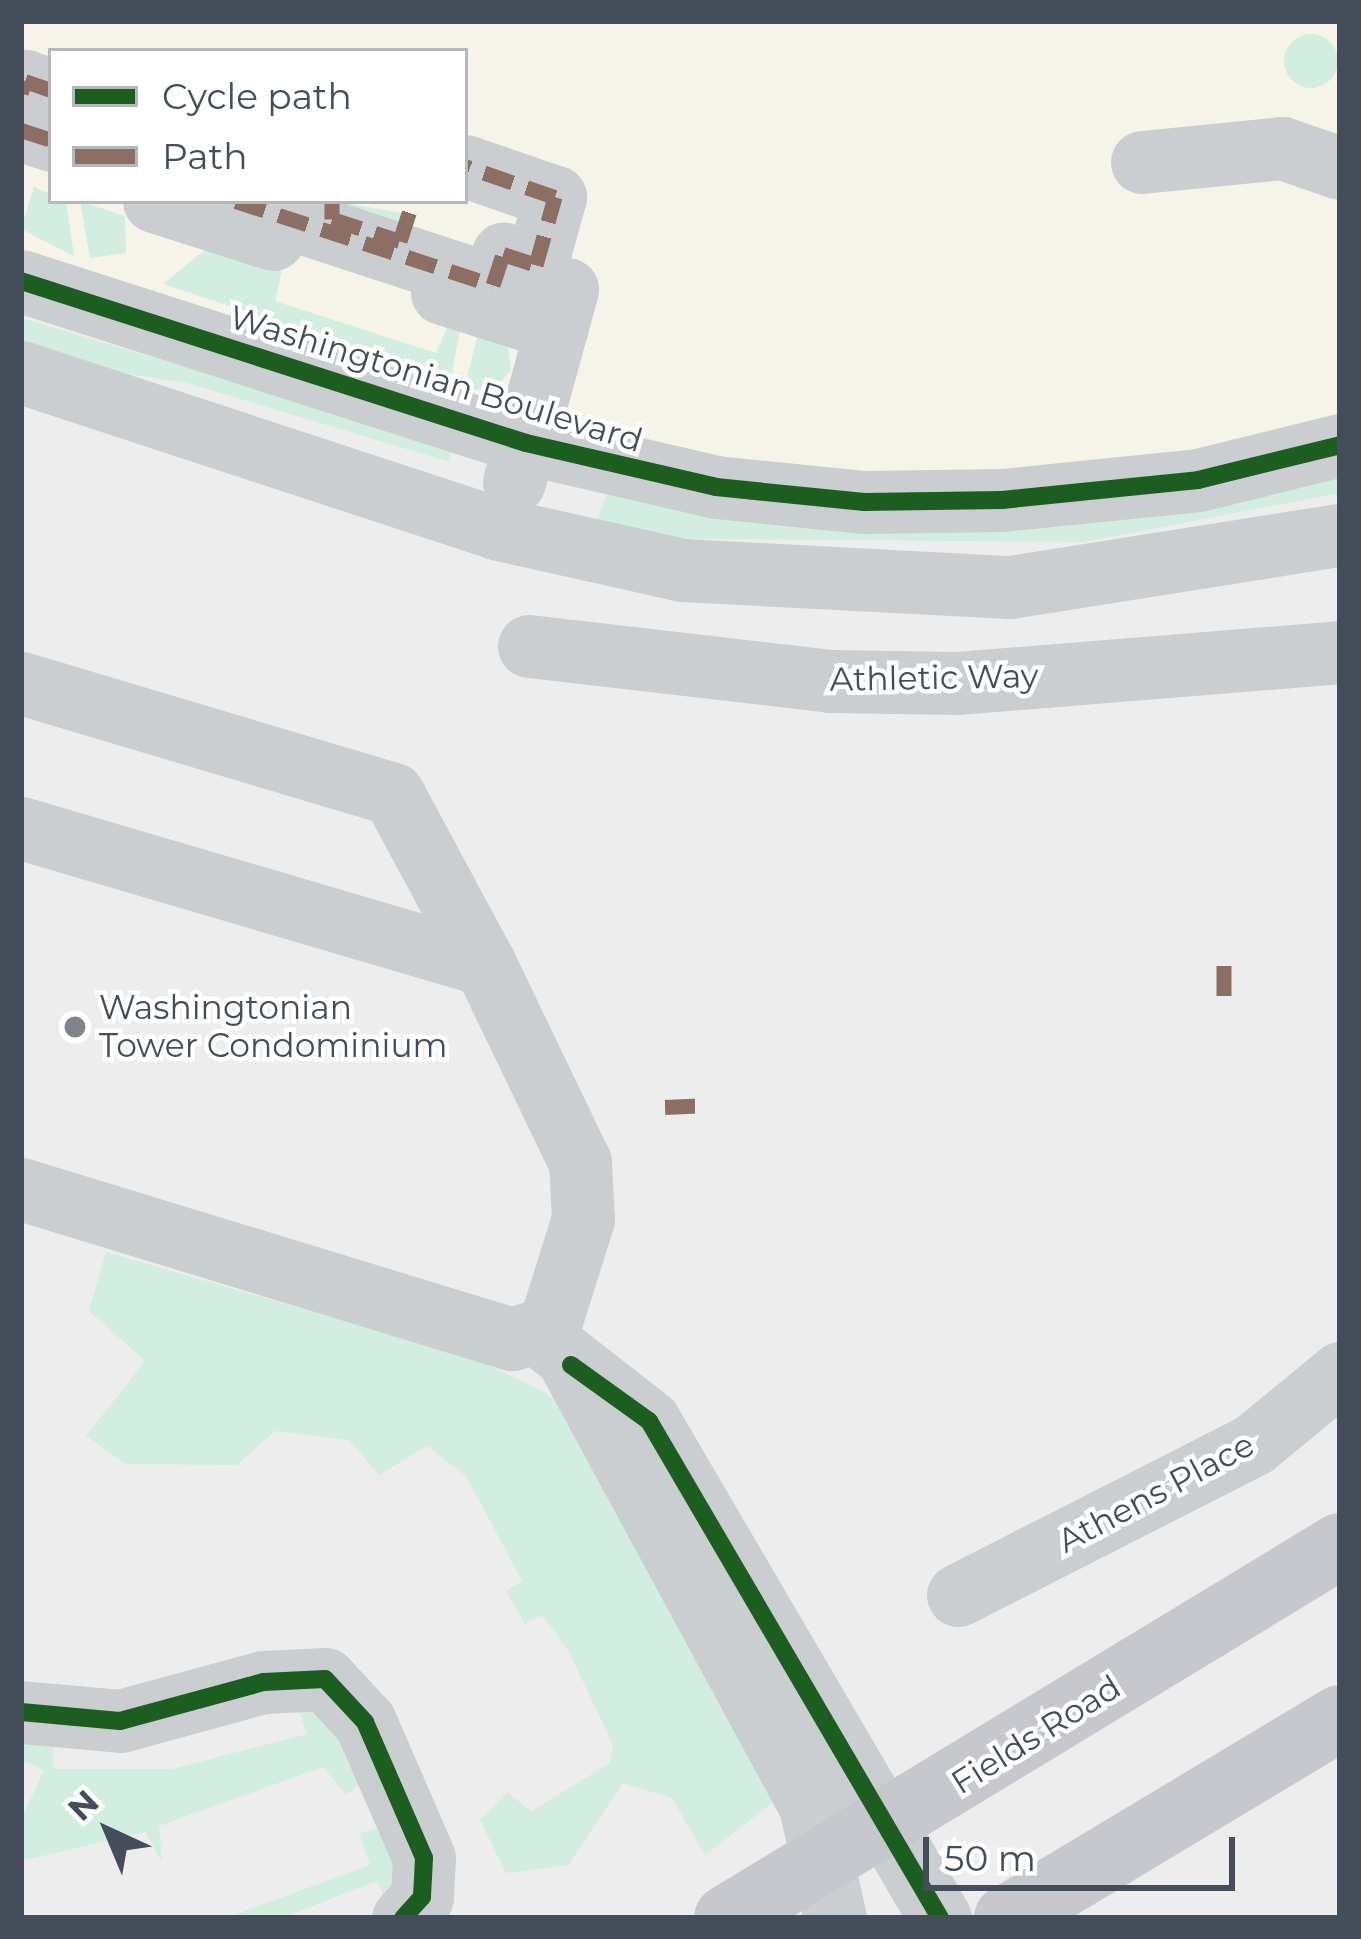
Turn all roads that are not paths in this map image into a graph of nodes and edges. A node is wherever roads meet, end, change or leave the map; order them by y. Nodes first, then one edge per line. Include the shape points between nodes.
1 (48, 88) edge
2 (21, 93) edge
3 (1142, 162) dead end
4 (468, 167) edge
5 (1340, 168) edge
6 (163, 204) edge
7 (245, 204) edge
8 (332, 204) edge
9 (412, 204) edge
10 (589, 207) dead end
11 (21, 281) edge
12 (556, 328) junction
13 (21, 372) edge
14 (526, 443) junction
15 (1340, 445) edge
16 (499, 529) junction
17 (1340, 535) edge
18 (529, 646) dead end
19 (1340, 652) edge
20 (21, 683) edge
21 (21, 828) edge
22 (485, 965) junction
23 (21, 1189) edge
24 (555, 1350) junction
25 (1340, 1373) edge
26 (1340, 1546) edge
27 (958, 1594) dead end
28 (21, 1712) edge
29 (1340, 1718) edge
30 (887, 1827) junction
31 (829, 1891) edge
32 (403, 1918) edge
33 (728, 1918) edge
34 (940, 1918) edge
35 (1007, 1918) edge

1 - 2 street via 26,81
3 - 5 street via 1282,148
4 - 7 street via 555,197 536,265 503,254 493,285
6 - 12 street
8 - 9 street via 332,219 400,241
10 - 12 street
11 - 14 street, Washingtonian Boulevard
12 - 14 street
13 - 16 street
14 - 15 street, Washingtonian Boulevard via 716,487 864,502 1115,491
14 - 16 street
16 - 17 street via 682,570 1010,587
18 - 19 street, Athletic Way via 810,679 957,683
20 - 22 street via 400,799
21 - 22 street
22 - 24 street via 583,1170 582,1223
23 - 24 street
24 - 30 street via 649,1421
24 - 31 street via 810,1806
25 - 27 street, Athens Place via 1254,1444
26 - 30 main road, Fields Road
28 - 32 street via 119,1721 264,1682 325,1679 365,1722 424,1858 422,1897
29 - 35 main road
30 - 31 main road, Fields Road
30 - 34 street
31 - 33 main road, Fields Road

